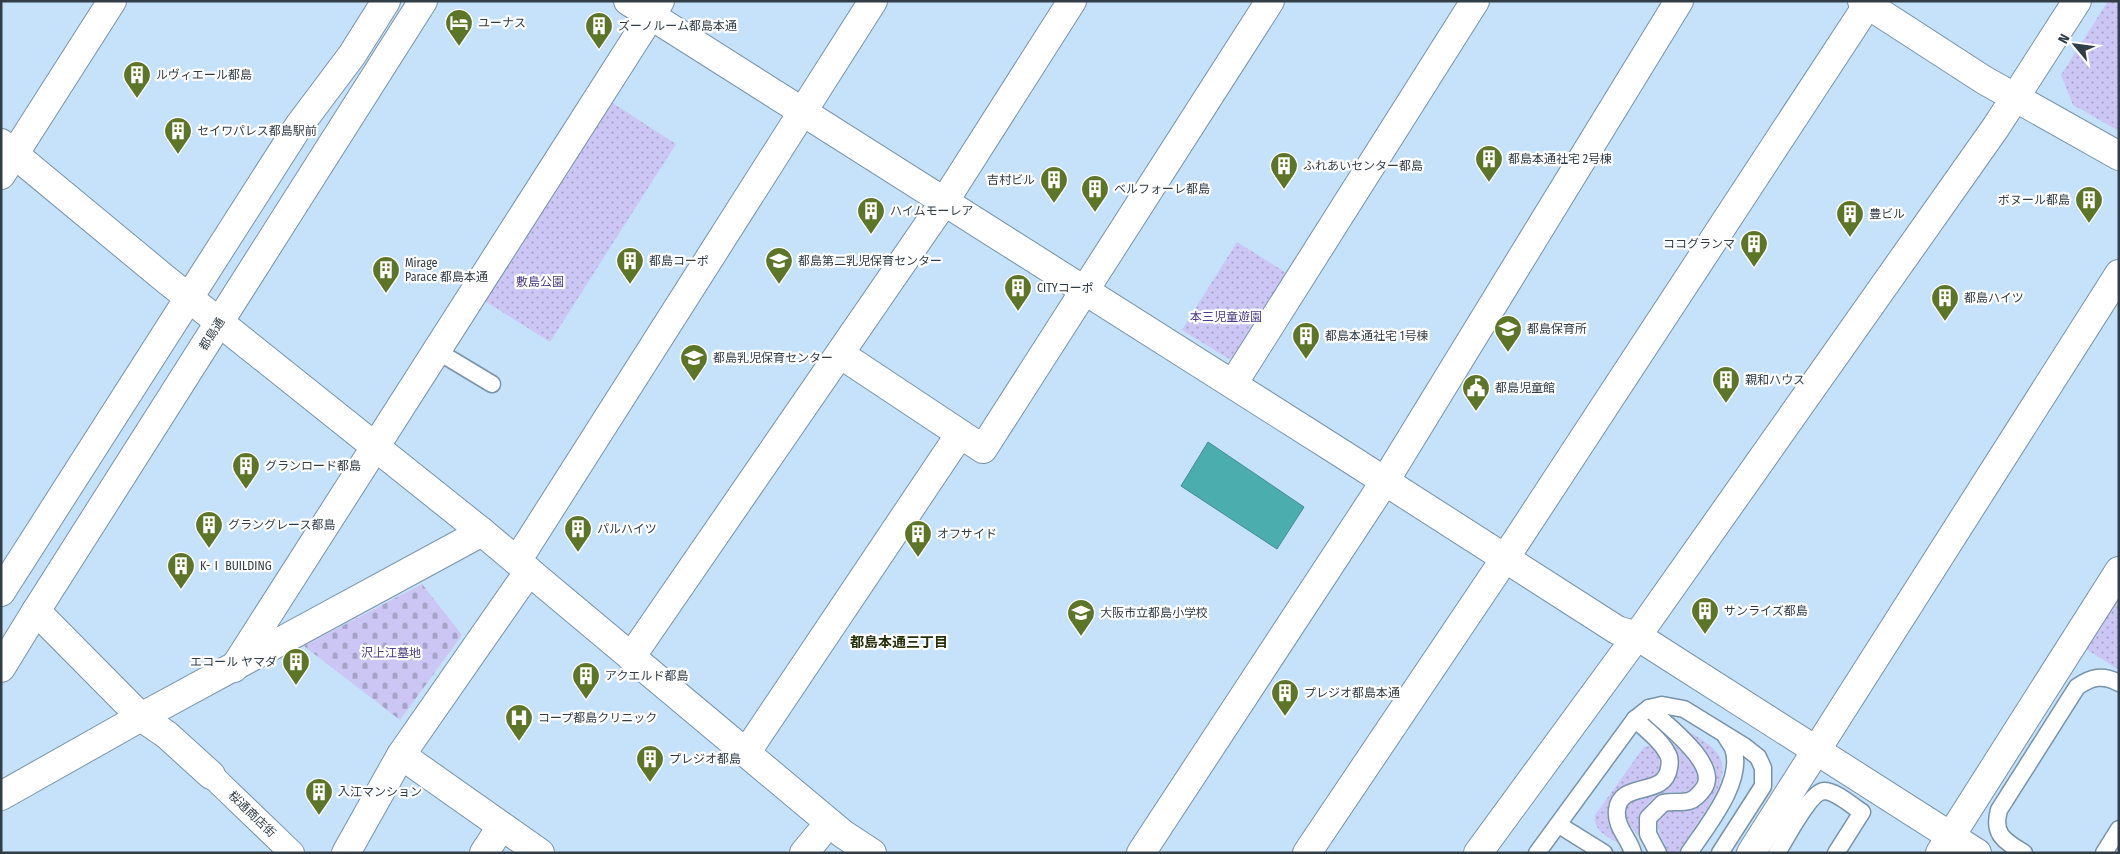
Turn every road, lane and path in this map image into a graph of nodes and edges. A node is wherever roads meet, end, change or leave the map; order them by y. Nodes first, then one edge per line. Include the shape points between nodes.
1 (112, 1) edge
2 (386, 1) edge
3 (424, 1) edge
4 (628, 1) edge
5 (874, 1) edge
6 (1072, 1) edge
7 (1270, 1) edge
8 (1475, 1) edge
9 (1679, 1) edge
10 (2077, 1) edge
11 (1867, 3) edge
12 (655, 8) edge
13 (2015, 97) junction
14 (803, 112) junction
15 (2119, 156) edge
16 (6, 157) edge
17 (944, 202) junction
18 (2119, 274) edge
19 (1085, 290) junction
20 (188, 298) junction
21 (219, 322) junction
22 (437, 351) junction
23 (840, 354) junction
24 (492, 384) dead end
25 (1233, 384) junction
26 (960, 434) junction
27 (375, 449) junction
28 (1385, 481) junction
29 (482, 532) junction
30 (1505, 558) junction
31 (523, 566) junction
32 (2119, 571) edge
33 (1, 592) edge
34 (36, 611) junction
35 (1637, 636) junction
36 (631, 657) junction
37 (1, 668) edge
38 (234, 668) junction
39 (2119, 683) edge
40 (1649, 708) junction
41 (141, 718) junction
42 (1635, 719) junction
43 (1724, 735) junction
44 (1816, 750) junction
45 (746, 753) junction
46 (401, 755) junction
47 (211, 775) joint
48 (1, 796) edge
49 (829, 823) junction
50 (1559, 824) junction
51 (501, 826) junction
52 (2119, 829) edge
53 (1945, 844) edge
54 (292, 853) edge
55 (346, 853) edge
56 (484, 853) edge
57 (540, 853) edge
58 (804, 853) edge
59 (872, 853) edge
60 (1141, 853) edge
61 (1307, 853) edge
62 (1478, 853) edge
63 (1537, 853) edge
64 (1604, 853) edge
65 (1634, 853) edge
66 (1658, 853) edge
67 (1689, 853) edge
68 (1720, 853) edge
69 (1751, 853) edge
70 (1777, 853) edge
71 (1836, 853) edge
72 (1977, 853) edge
73 (2024, 853) edge
74 (2104, 853) edge

1 - 16 street
2 - 20 street via 352,55 298,127
3 - 21 street, 都島通
4 - 12 street
5 - 14 street
6 - 17 street
7 - 19 street
8 - 25 street
9 - 28 street
10 - 13 street
11 - 13 street
11 - 30 street
12 - 14 street
12 - 22 street
13 - 15 street
13 - 35 street
14 - 17 street
14 - 31 street
16 - 20 street
17 - 19 street
17 - 23 street
18 - 44 street
19 - 25 street
19 - 26 street via 983,449
20 - 21 street
20 - 33 street
21 - 27 street
21 - 34 street, 都島通
22 - 24 lane
22 - 27 street
23 - 26 street
23 - 36 street
25 - 28 street
26 - 45 street
27 - 29 street
27 - 38 street
28 - 30 street
28 - 60 street
29 - 31 street
29 - 38 street
30 - 35 street via 1617,630
30 - 61 street
31 - 36 street
31 - 46 street
32 - 53 street
34 - 37 street, 都島通
34 - 41 street
35 - 44 street
35 - 62 street
36 - 45 street
38 - 41 street
39 - 73 lane via 2105,677 2094,678 2077,687 1999,810 1996,820 2000,835
40 - 42 lane
40 - 43 lane via 1670,705 1684,709
40 - 66 lane via 1698,755 1707,775 1706,785 1690,801 1663,803 1653,810 1648,818 1648,834
41 - 47 street via 168,735
41 - 48 street
42 - 50 lane
42 - 65 lane via 1661,744 1670,762 1669,771 1658,784 1631,791 1619,802 1616,816
43 - 67 lane via 1733,749 1731,783 1724,800
43 - 68 lane via 1758,757 1763,768 1763,786
44 - 53 street
44 - 69 street
45 - 49 street
46 - 51 street
46 - 55 street
47 - 54 street, 桜通商店街
49 - 58 street
49 - 59 street
50 - 63 lane
50 - 64 lane
51 - 56 street
51 - 57 street
52 - 74 lane
53 - 72 street
70 - 71 lane via 1812,797 1824,791 1862,812

